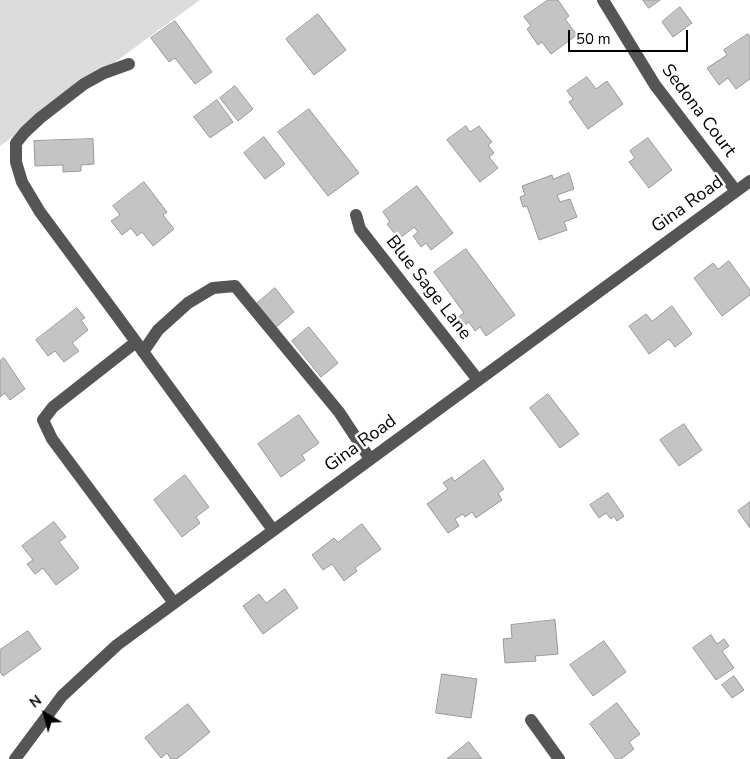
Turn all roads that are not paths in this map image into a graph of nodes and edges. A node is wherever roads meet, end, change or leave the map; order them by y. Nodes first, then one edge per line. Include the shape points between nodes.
1 (603, 0) edge
2 (129, 64) dead end
3 (750, 181) edge
4 (736, 191) junction
5 (356, 215) dead end
6 (140, 347) junction
7 (478, 380) junction
8 (370, 459) junction
9 (273, 530) junction
10 (174, 603) junction
11 (531, 720) dead end
12 (15, 759) edge
13 (559, 759) edge

1 - 4 street, Sedona Court via 655,85
2 - 6 street via 84,84 40,118 16,143 16,162 22,182 40,212
3 - 4 street, Gina Road
4 - 7 street, Gina Road
5 - 7 street, Blue Sage Lane via 360,229
6 - 8 street via 188,303 213,288 235,286 339,412
6 - 9 street
6 - 10 street via 53,407 43,420 52,440
7 - 8 street, Gina Road
8 - 9 street, Gina Road
9 - 10 street, Gina Road
10 - 12 street, Gina Road via 117,645 62,696
11 - 13 street

